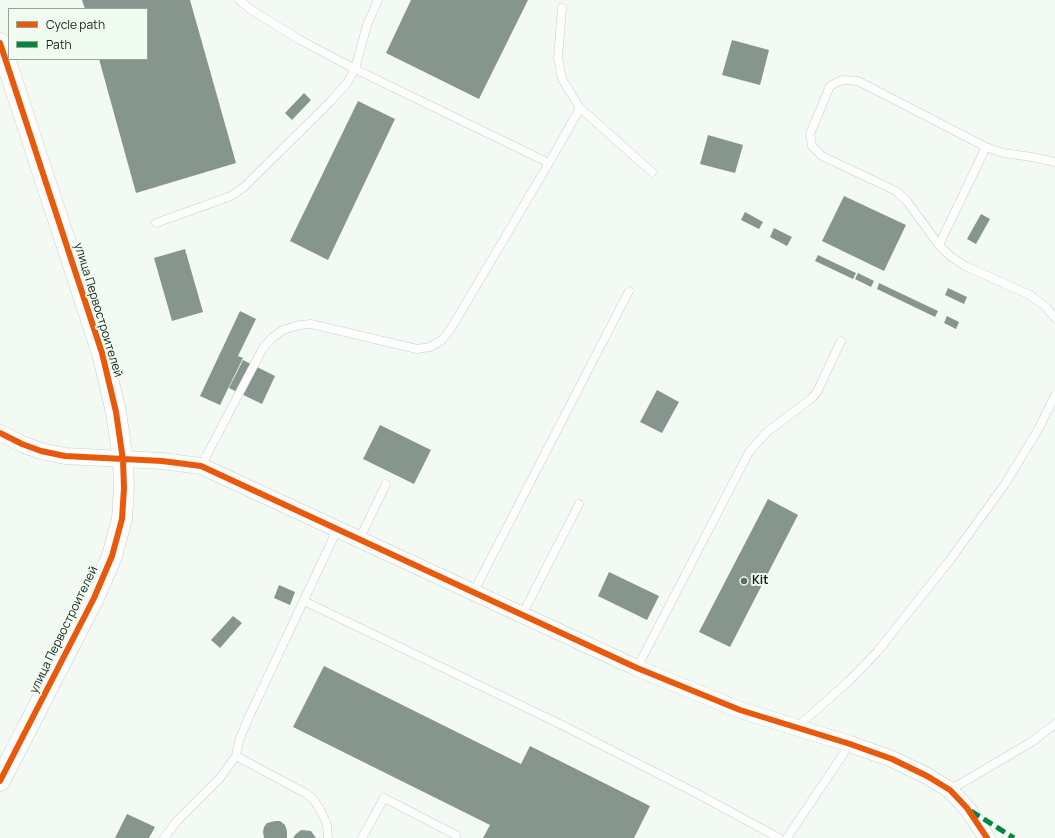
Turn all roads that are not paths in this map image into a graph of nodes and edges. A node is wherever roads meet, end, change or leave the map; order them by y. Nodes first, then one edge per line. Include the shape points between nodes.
1 (239, 0) edge
2 (378, 0) edge
3 (562, 8) dead end
4 (0, 43) edge
5 (355, 69) junction
6 (580, 108) junction
7 (986, 147) junction
8 (1055, 162) edge
9 (549, 163) junction
10 (652, 172) dead end
11 (156, 223) dead end
12 (939, 244) junction
13 (629, 291) dead end
14 (1055, 318) edge
15 (841, 341) dead end
16 (1055, 395) edge
17 (0, 434) edge
18 (123, 460) junction
19 (201, 466) junction
20 (386, 484) dead end
21 (579, 504) dead end
22 (337, 530) junction
23 (359, 540) junction
24 (473, 593) junction
25 (304, 601) junction
26 (522, 615) junction
27 (637, 668) junction
28 (1055, 724) edge
29 (797, 727) junction
30 (850, 744) junction
31 (236, 756) junction
32 (0, 781) edge
33 (950, 790) junction
34 (164, 838) edge
35 (328, 838) edge
36 (362, 838) edge
37 (456, 838) edge
38 (779, 838) edge
39 (787, 838) edge
40 (987, 838) edge

1 - 5 lane via 300,40
2 - 5 lane via 367,25
3 - 6 lane via 558,58 562,79
4 - 18 street, улица Первостроителей via 102,353 116,412
5 - 9 lane
5 - 11 lane via 347,83 330,102 244,187 232,196
6 - 9 lane
6 - 10 lane
7 - 8 lane via 1003,153
7 - 12 lane
7 - 12 lane via 858,81 842,80 830,86 810,134 812,146 822,156 896,191 906,200
9 - 19 lane via 442,340 430,347 417,349 311,324 283,330 263,348
12 - 14 lane via 950,256 965,266 1030,295 1046,307
13 - 24 lane
15 - 27 lane via 812,398 767,432 749,452
16 - 29 lane via 1039,428 1005,484 950,560 877,652 850,681
17 - 18 street via 41,451 65,456
18 - 19 street via 168,461
18 - 32 street, улица Первостроителей via 122,519 112,556 94,598
19 - 22 street
20 - 23 lane
21 - 26 lane
22 - 23 street
22 - 25 lane
23 - 24 street
24 - 26 street
25 - 31 lane via 247,722
25 - 38 lane via 562,725
26 - 27 street
27 - 29 street via 740,710
28 - 33 lane via 1033,741
29 - 30 street
30 - 33 street via 892,759
30 - 39 lane
31 - 34 lane via 220,778 177,821
31 - 35 lane via 313,799 327,825
33 - 40 street via 967,808
36 - 37 lane via 384,798 456,835

